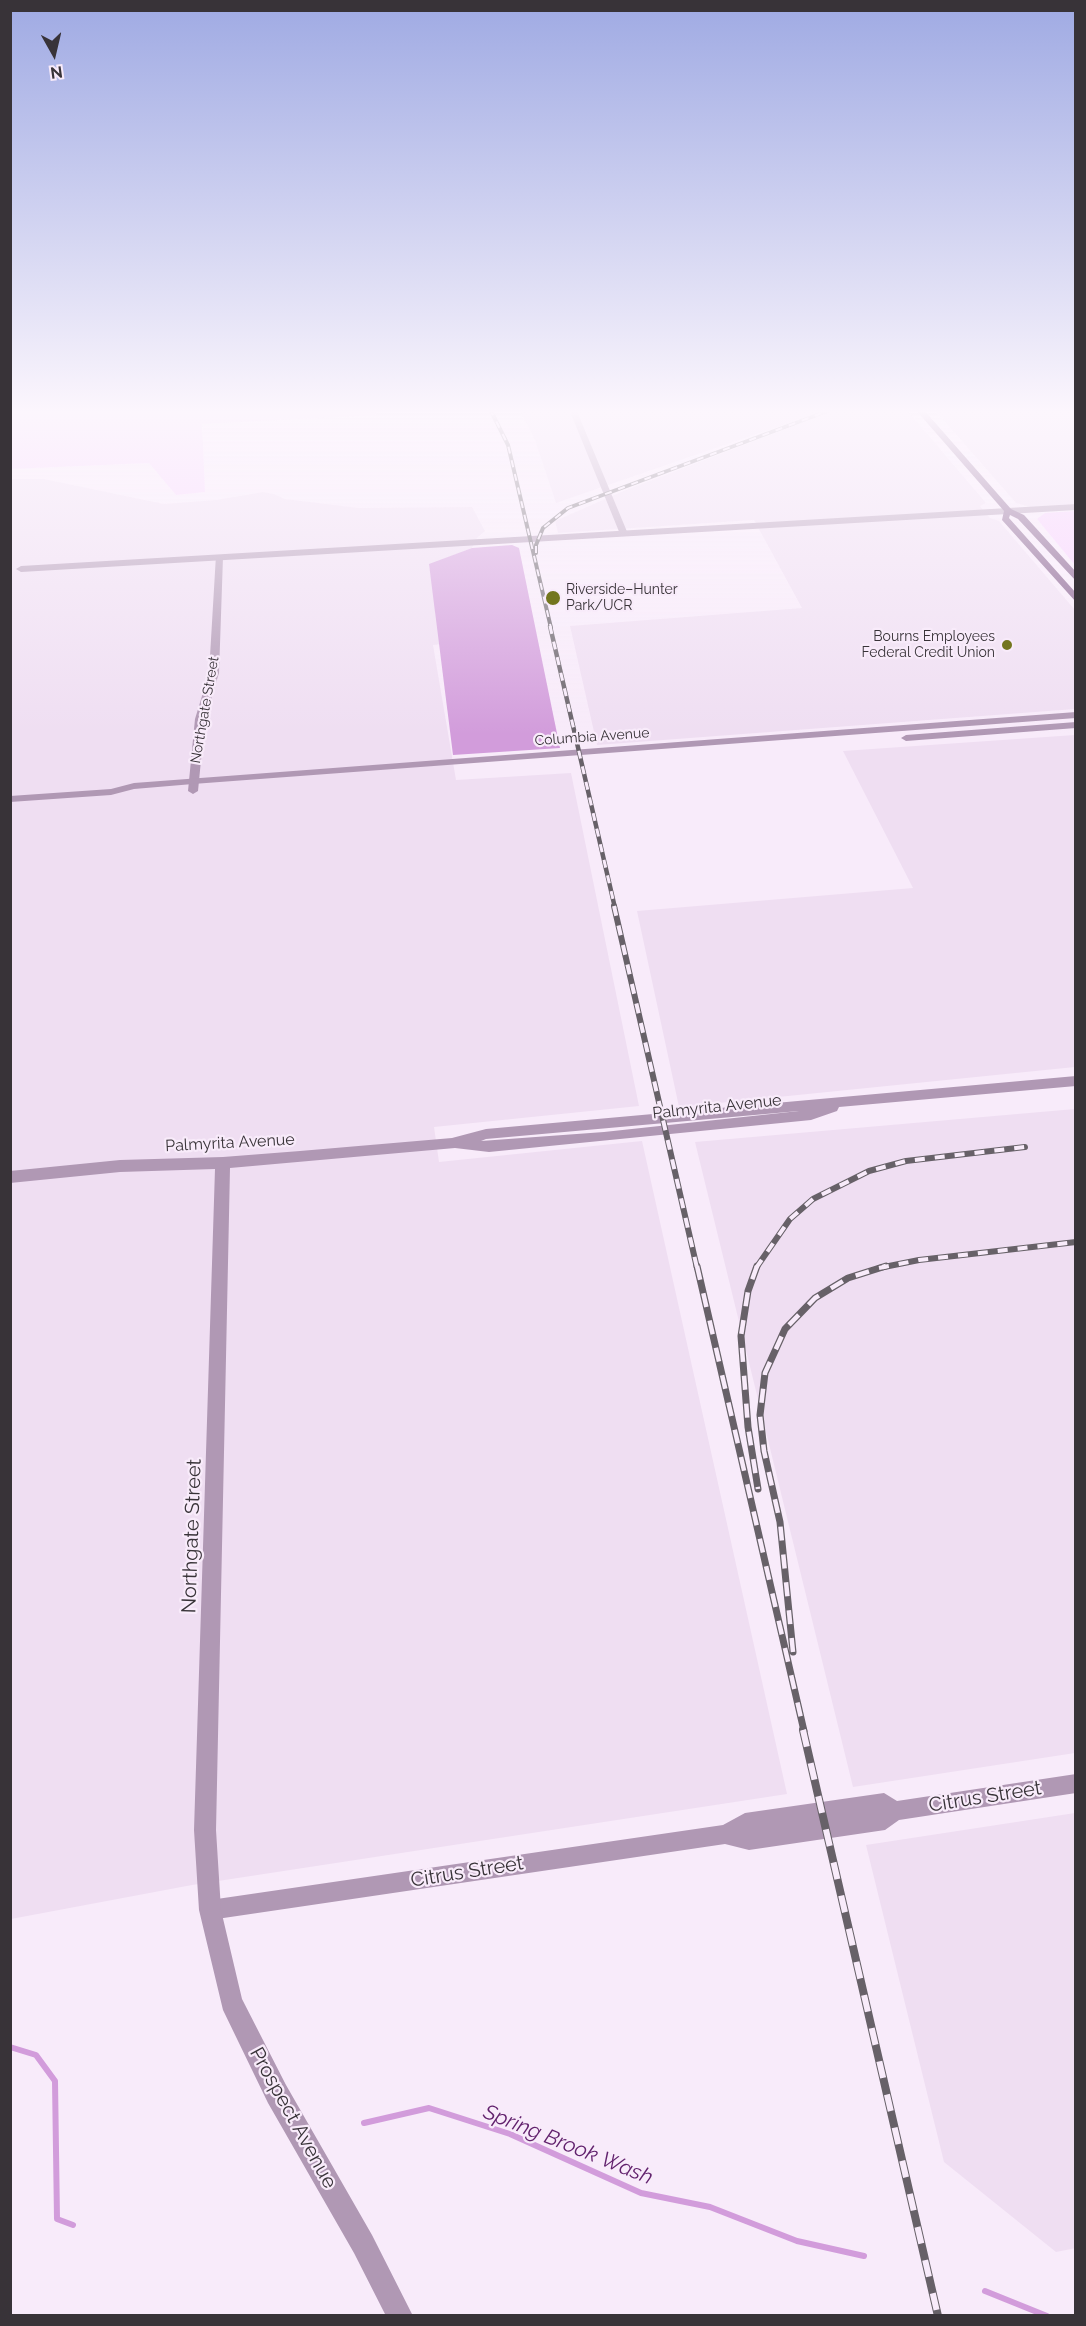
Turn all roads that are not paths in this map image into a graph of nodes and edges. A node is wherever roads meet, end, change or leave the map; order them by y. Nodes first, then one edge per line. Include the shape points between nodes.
1 (617, 518) edge
2 (899, 518) edge
3 (1005, 518) edge
4 (1021, 518) edge
5 (624, 534) junction
6 (219, 557) junction
7 (21, 569) dead end
8 (1076, 578) edge
9 (1076, 599) edge
10 (1076, 715) edge
11 (971, 723) junction
12 (1076, 725) edge
13 (929, 731) junction
14 (977, 733) junction
15 (193, 786) junction
16 (10, 799) edge
17 (1076, 1081) edge
18 (223, 1163) junction
19 (10, 1177) edge
20 (1076, 1783) edge
21 (210, 1910) junction
22 (400, 2316) edge

1 - 5 street
2 - 5 street
3 - 9 main road
4 - 8 main road
5 - 6 street
6 - 7 street
6 - 15 street, Northgate Street via 214,673 201,714
10 - 11 street, Columbia Avenue
11 - 13 street, Columbia Avenue
11 - 14 street
12 - 14 street, Columbia Avenue
13 - 14 street, Columbia Avenue
13 - 15 street, Columbia Avenue
15 - 16 street, Columbia Avenue via 133,795 111,792
17 - 18 street, Palmyrita Avenue via 840,1103 811,1115 604,1137 489,1148 452,1143
18 - 19 street, Palmyrita Avenue via 120,1166
18 - 21 street, Northgate Street via 205,1830
20 - 21 street, Citrus Street via 894,1811 885,1820 749,1840 725,1834
21 - 22 street, Prospect Avenue via 231,2002 277,2094

